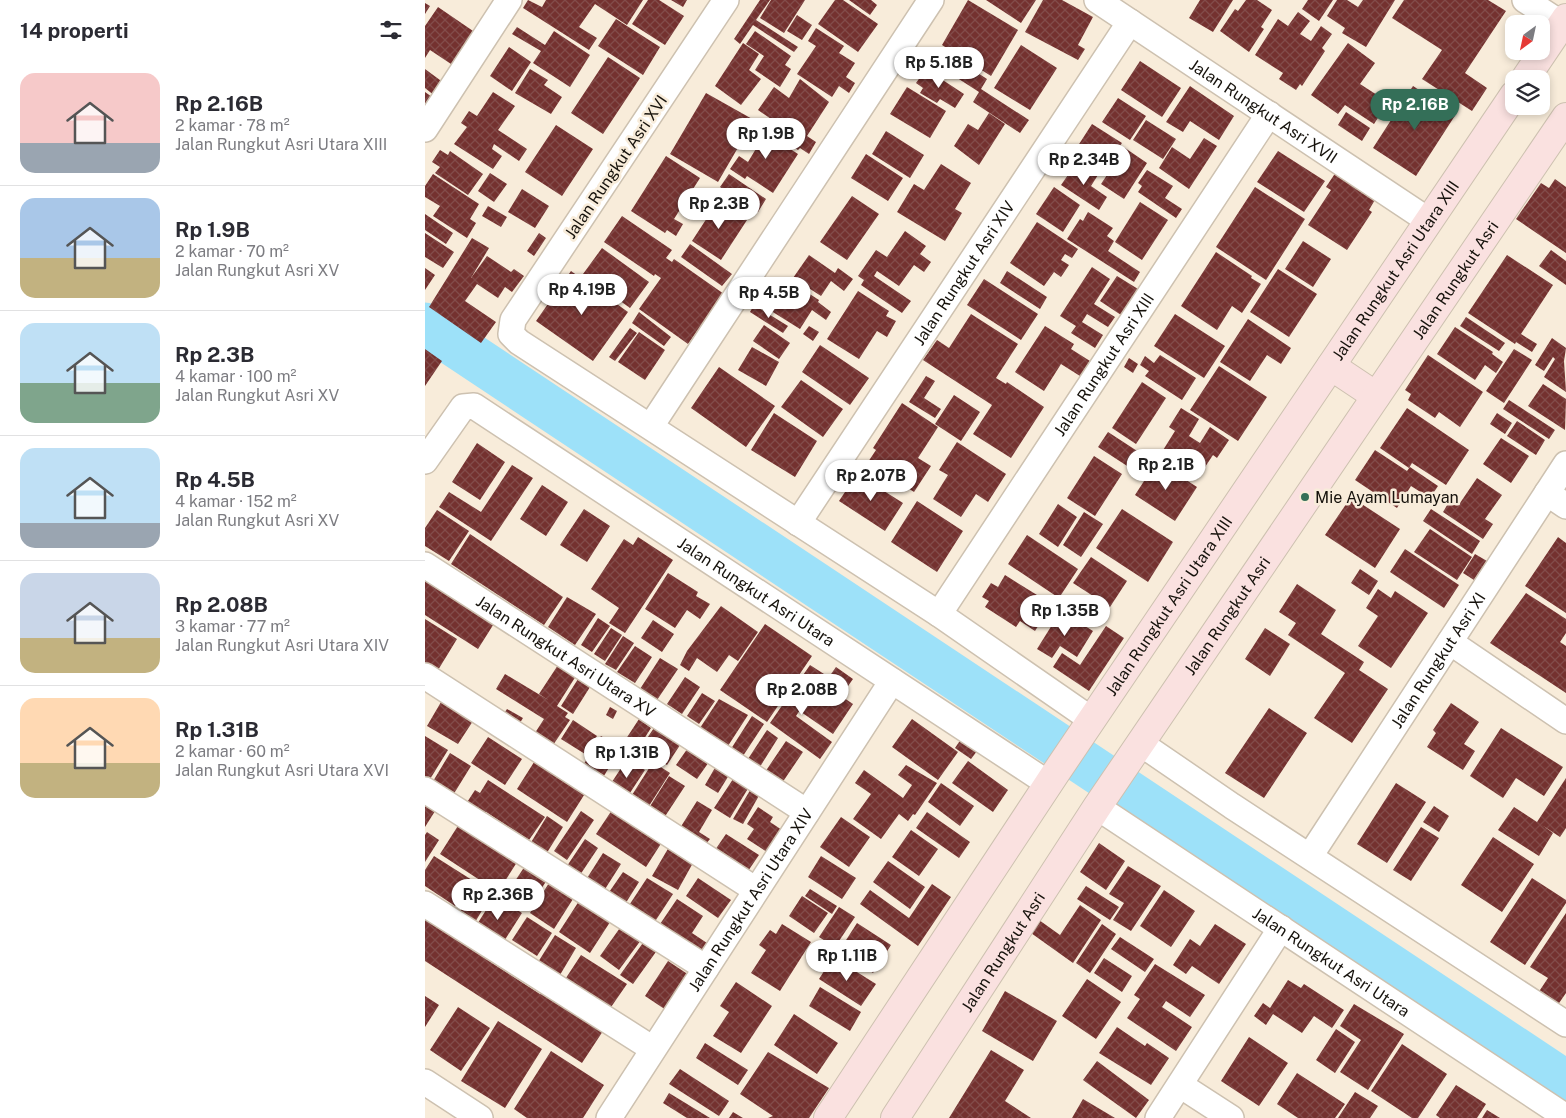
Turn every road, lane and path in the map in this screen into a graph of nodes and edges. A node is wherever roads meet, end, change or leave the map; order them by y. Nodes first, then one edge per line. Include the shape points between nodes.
1 (726, 0) edge
2 (931, 0) edge
3 (1097, 0) edge
4 (1525, 0) edge
5 (498, 4) edge
6 (1564, 21) edge
7 (1130, 22) junction
8 (1531, 70) edge
9 (1505, 108) edge
10 (1269, 114) junction
11 (1566, 117) edge
12 (425, 130) edge
13 (1429, 221) junction
14 (1331, 366) junction
15 (1376, 396) junction
16 (651, 426) junction
17 (425, 461) edge
18 (1566, 464) edge
19 (1557, 500) edge
20 (798, 523) junction
21 (425, 565) edge
22 (939, 614) junction
23 (1450, 642) junction
24 (425, 676) edge
25 (892, 681) junction
26 (1566, 721) edge
27 (1088, 726) junction
28 (1136, 750) junction
29 (1052, 779) junction
30 (425, 790) edge
31 (1099, 803) junction
32 (807, 812) junction
33 (1310, 856) junction
34 (756, 890) junction
35 (425, 904) edge
36 (1281, 928) junction
37 (706, 968) junction
38 (1566, 1024) edge
39 (653, 1049) junction
40 (425, 1082) edge
41 (1180, 1085) junction
42 (833, 1116) edge
43 (1566, 1117) edge
44 (480, 1118) edge
45 (609, 1118) edge
46 (895, 1118) edge
47 (1158, 1118) edge
48 (1231, 1118) edge

1 - 16 street, Jalan Rungkut Asri XVI via 513,320 511,334 519,342
2 - 16 street
3 - 7 street, Jalan Rungkut Asri XVII
4 - 6 street
5 - 12 street
6 - 8 street
7 - 10 street, Jalan Rungkut Asri XVII
7 - 20 street, Jalan Rungkut Asri XIV
9 - 13 street, Jalan Rungkut Asri Utara XIII
10 - 13 street, Jalan Rungkut Asri XVII
10 - 22 street, Jalan Rungkut Asri XIII
11 - 15 street, Jalan Rungkut Asri
13 - 14 street, Jalan Rungkut Asri Utara XIII
14 - 15 street
14 - 27 street, Jalan Rungkut Asri Utara XIII
15 - 28 street, Jalan Rungkut Asri
16 - 20 street
17 - 25 street, Jalan Rungkut Asri Utara via 463,406 483,410
18 - 19 street, Jalan Rungkut Asri XI
19 - 23 street, Jalan Rungkut Asri XI
20 - 22 street
21 - 32 street, Jalan Rungkut Asri Utara XV
22 - 27 street
23 - 26 street
23 - 33 street, Jalan Rungkut Asri XI
24 - 34 street
25 - 29 street, Jalan Rungkut Asri Utara
25 - 32 street, Jalan Rungkut Asri Utara XIV
27 - 29 street, Jalan Rungkut Asri Utara XIII
28 - 31 street, Jalan Rungkut Asri
28 - 33 street
29 - 42 street, Jalan Rungkut Asri Utara XIII
30 - 37 street
31 - 36 street, Jalan Rungkut Asri Utara
31 - 46 street, Jalan Rungkut Asri
32 - 34 street, Jalan Rungkut Asri Utara XIV
33 - 38 street
34 - 37 street, Jalan Rungkut Asri Utara XIV
35 - 39 street
36 - 41 street
36 - 43 street, Jalan Rungkut Asri Utara
37 - 39 street, Jalan Rungkut Asri Utara XIV
39 - 45 street, Jalan Rungkut Asri Utara XIV
40 - 44 street
41 - 47 street
41 - 48 street

